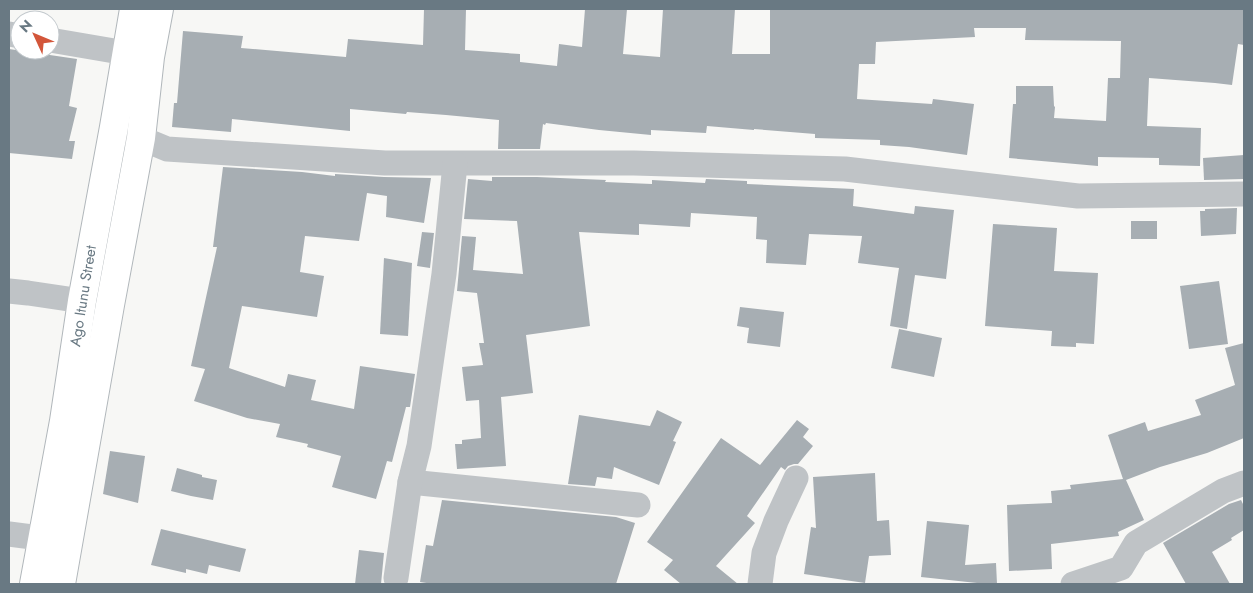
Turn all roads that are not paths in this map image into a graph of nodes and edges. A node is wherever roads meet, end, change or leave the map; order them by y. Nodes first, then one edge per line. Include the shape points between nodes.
1 (134, 9) edge
2 (159, 9) edge
3 (60, 42) edge
4 (126, 53) junction
5 (114, 127) junction
6 (141, 138) junction
7 (455, 164) junction
8 (1244, 194) edge
9 (9, 291) edge
10 (82, 301) junction
11 (796, 478) dead end
12 (410, 482) junction
13 (1244, 482) edge
14 (638, 505) dead end
15 (9, 534) edge
16 (55, 540) junction
17 (1126, 576) edge
18 (396, 578) dead end
19 (34, 584) edge
20 (60, 584) edge
21 (760, 584) edge
22 (1073, 584) edge

1 - 4 main road, Ago Itunu Street
2 - 6 main road, Ago Itunu Street
3 - 4 street
4 - 5 main road, Ago Itunu Street
5 - 6 street
5 - 10 main road, Ago Itunu Street
6 - 7 street via 167,149 184,151
6 - 16 main road, Ago Itunu Street
7 - 8 street via 634,163 846,169 1078,196
7 - 12 street via 444,274 419,446
9 - 10 street
10 - 16 main road, Ago Itunu Street via 64,421
11 - 21 street via 764,553
12 - 14 street
12 - 18 street
13 - 17 street via 1136,543
15 - 16 street
16 - 19 main road, Ago Itunu Street
16 - 20 main road, Ago Itunu Street
17 - 22 street

